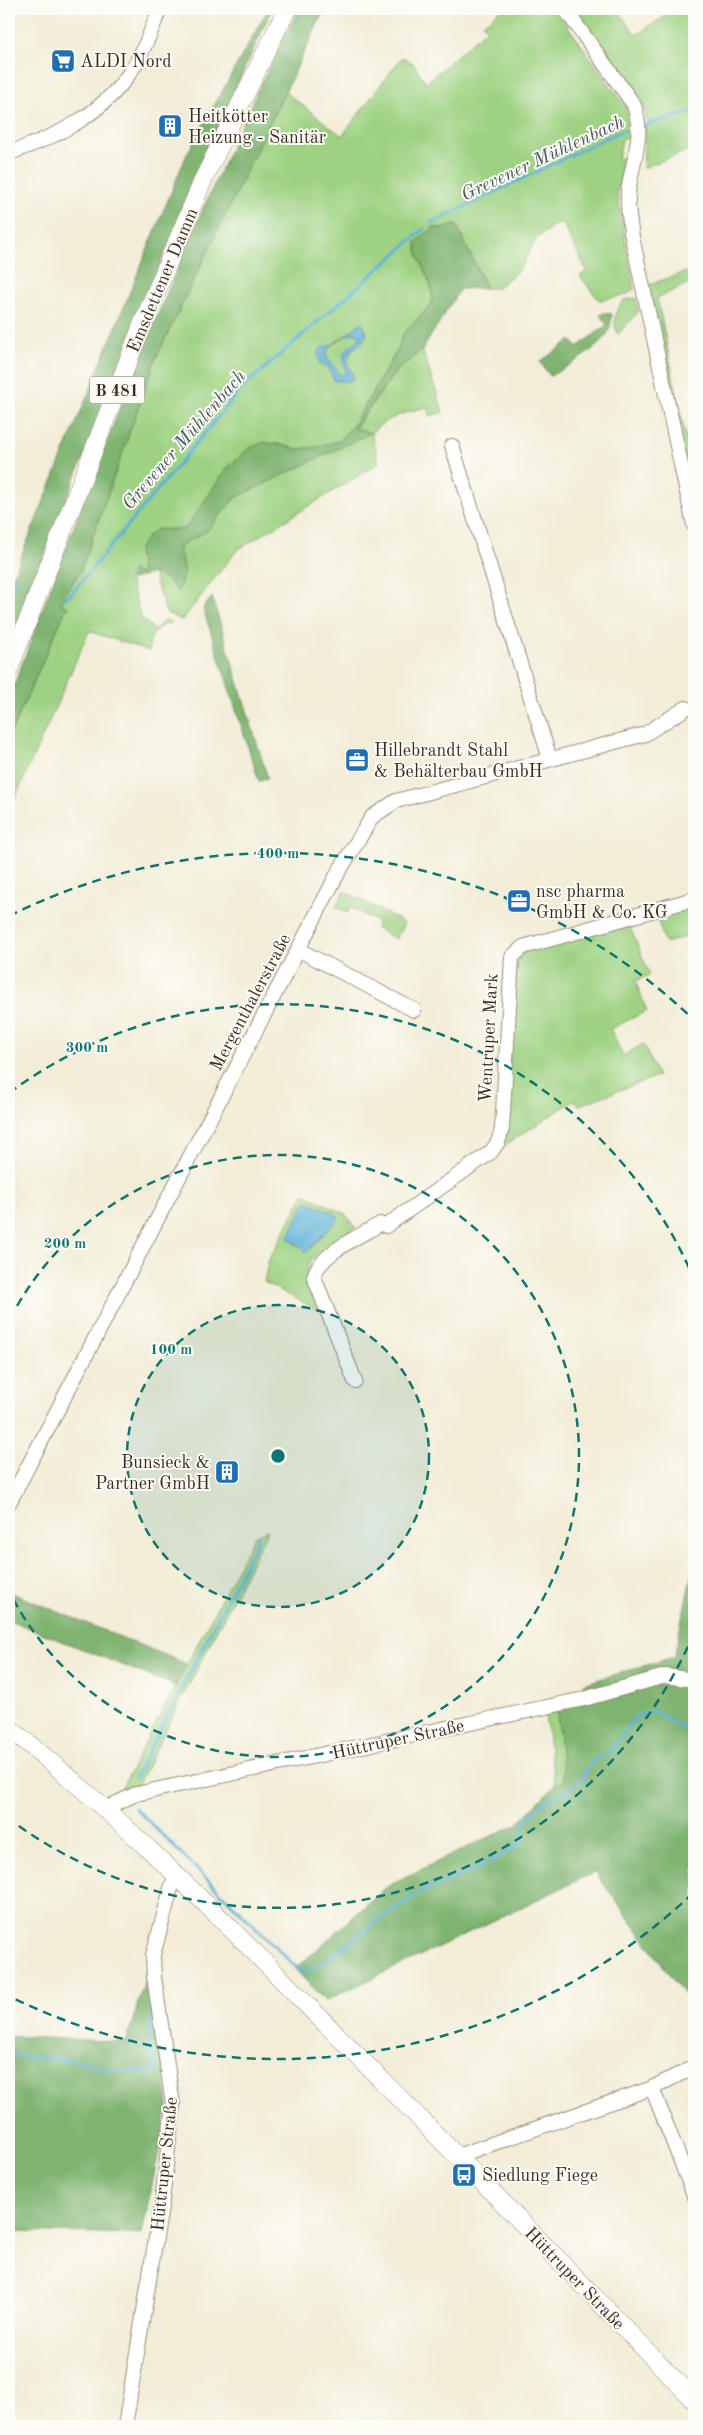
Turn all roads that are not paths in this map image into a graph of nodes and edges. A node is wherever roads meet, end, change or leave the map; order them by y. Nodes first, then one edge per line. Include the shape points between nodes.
1 (160, 9) edge
2 (287, 9) edge
3 (565, 9) edge
4 (154, 16) edge
5 (9, 153) edge
6 (452, 446) dead end
7 (694, 525) edge
8 (9, 669) edge
9 (686, 708) dead end
10 (550, 759) junction
11 (694, 899) edge
12 (299, 950) junction
13 (414, 1010) dead end
14 (355, 1381) dead end
15 (9, 1503) edge
16 (694, 1680) edge
17 (9, 1728) edge
18 (104, 1809) junction
19 (178, 1876) junction
20 (694, 2067) edge
21 (652, 2088) junction
22 (457, 2156) junction
23 (691, 2177) edge
24 (694, 2194) edge
25 (694, 2400) edge
26 (125, 2426) edge

1 - 4 street
2 - 8 main road, Emsdettener Damm / B 481 via 204,178 144,320
3 - 7 street via 634,105 639,128 628,195 631,232
4 - 5 street via 144,49 131,72 98,108 57,134
6 - 10 street
9 - 10 street, Mergenthalerstraße via 645,734
10 - 12 street, Mergenthalerstraße via 396,801 380,810 372,817 338,873
11 - 14 street, Wentruper Mark via 522,948 512,957 502,1129 498,1142 491,1152 383,1225 323,1259 316,1268 314,1277
12 - 13 street
12 - 15 street, Mergenthalerstraße
16 - 18 street, Hüttruper Straße via 665,1676 584,1699 136,1794
17 - 18 main road, Hüttruper Straße
18 - 19 main road, Hüttruper Straße
19 - 22 main road, Hüttruper Straße
19 - 26 street, Hüttruper Straße via 172,1885 153,1955 173,2105 162,2201
20 - 21 street
21 - 22 street
21 - 23 street
22 - 25 main road, Hüttruper Straße
23 - 24 street

